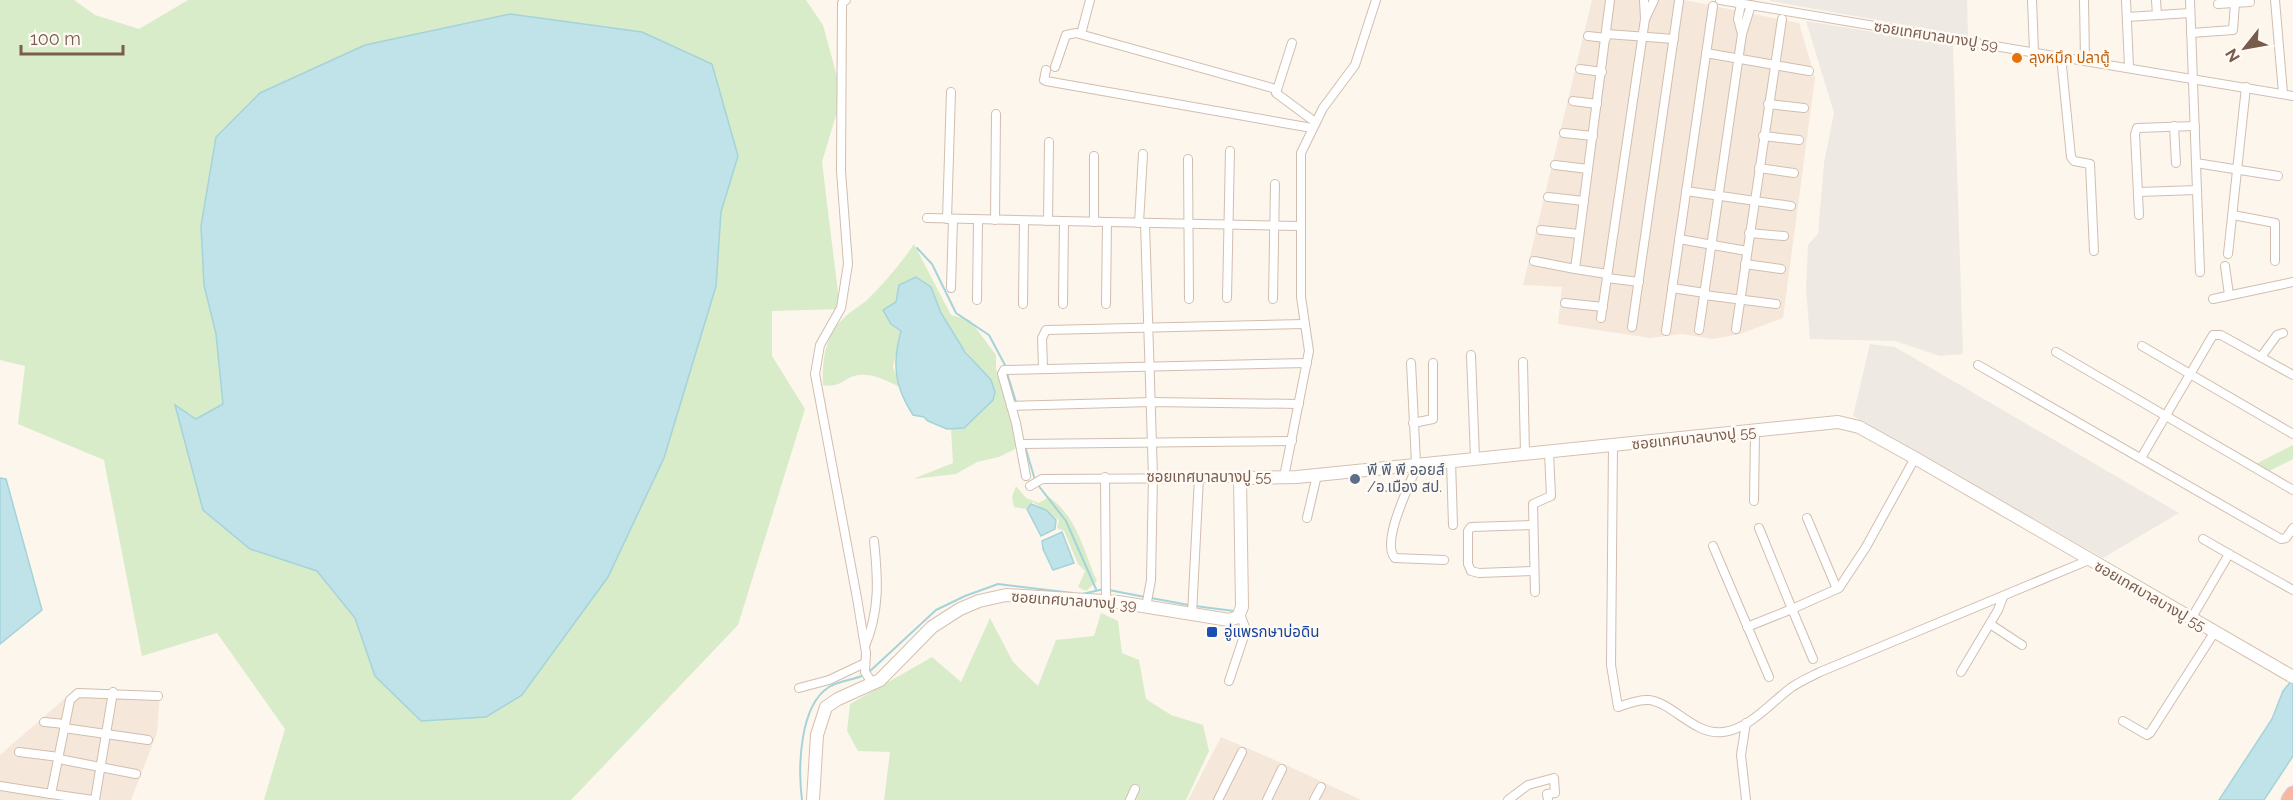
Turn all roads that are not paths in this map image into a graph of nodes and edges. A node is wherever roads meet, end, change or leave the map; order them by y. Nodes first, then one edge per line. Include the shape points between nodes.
1 (846, 0) edge
2 (1090, 0) edge
3 (1376, 0) edge
4 (1610, 0) edge
5 (1644, 0) edge
6 (1654, 0) edge
7 (2032, 0) edge
8 (2084, 0) edge
9 (2126, 0) edge
10 (2156, 0) edge
11 (2190, 0) edge
12 (2275, 0) edge
13 (1679, 1) edge
14 (2250, 2) dead end
15 (1716, 3) edge
16 (1741, 3) junction
17 (2235, 3) junction
18 (2218, 4) dead end
19 (1751, 5) junction
20 (2190, 13) junction
21 (2157, 15) junction
22 (2127, 16) junction
23 (1645, 19) junction
24 (1782, 19) dead end
25 (2191, 33) junction
26 (1081, 34) junction
27 (1742, 34) junction
28 (1588, 36) dead end
29 (1607, 36) junction
30 (1642, 36) junction
31 (1674, 39) junction
32 (1292, 43) dead end
33 (2034, 51) junction
34 (1706, 53) junction
35 (2061, 56) junction
36 (1738, 59) junction
37 (2085, 60) junction
38 (1775, 66) junction
39 (2129, 67) junction
40 (1580, 69) dead end
41 (1809, 71) dead end
42 (1602, 72) junction
43 (2193, 78) junction
44 (2246, 87) junction
45 (1276, 89) junction
46 (951, 92) dead end
47 (2283, 93) junction
48 (2293, 96) edge
49 (1573, 101) dead end
50 (1597, 104) junction
51 (1768, 105) junction
52 (1804, 108) dead end
53 (996, 114) dead end
54 (1313, 125) junction
55 (2174, 126) junction
56 (2195, 126) junction
57 (1564, 133) dead end
58 (1593, 136) junction
59 (1763, 136) junction
60 (1799, 140) dead end
61 (1049, 142) dead end
62 (1230, 151) dead end
63 (1143, 154) dead end
64 (1094, 156) dead end
65 (1188, 159) dead end
66 (2176, 163) dead end
67 (2196, 163) junction
68 (1555, 165) dead end
69 (1759, 168) junction
70 (1588, 169) junction
71 (2239, 169) junction
72 (1794, 173) dead end
73 (2278, 176) dead end
74 (1275, 184) dead end
75 (2197, 190) junction
76 (1686, 191) junction
77 (2138, 192) junction
78 (1719, 196) junction
79 (1548, 197) dead end
80 (1584, 201) junction
81 (1754, 201) junction
82 (1791, 206) dead end
83 (2139, 214) dead end
84 (2233, 214) junction
85 (927, 218) dead end
86 (950, 219) junction
87 (978, 220) junction
88 (995, 220) junction
89 (1024, 221) junction
90 (1048, 221) junction
91 (1064, 221) junction
92 (1094, 222) junction
93 (1107, 222) junction
94 (1187, 222) junction
95 (1142, 223) junction
96 (1229, 225) junction
97 (1274, 226) junction
98 (1299, 226) junction
99 (1541, 230) dead end
100 (1579, 234) junction
101 (1749, 234) junction
102 (1784, 236) dead end
103 (1679, 239) junction
104 (1712, 245) junction
105 (1747, 251) junction
106 (2094, 251) dead end
107 (2228, 254) dead end
108 (1534, 261) dead end
109 (2275, 261) dead end
110 (1746, 264) junction
111 (2225, 266) dead end
112 (1575, 269) junction
113 (1781, 269) dead end
114 (2200, 272) dead end
115 (1607, 276) junction
116 (1639, 282) junction
117 (2293, 282) edge
118 (951, 288) dead end
119 (1672, 288) junction
120 (1705, 294) junction
121 (2229, 295) junction
122 (1227, 298) dead end
123 (1189, 299) dead end
124 (1273, 299) dead end
125 (1740, 299) junction
126 (2213, 299) dead end
127 (976, 300) dead end
128 (1565, 303) dead end
129 (1023, 304) dead end
130 (1063, 304) dead end
131 (1106, 304) dead end
132 (1776, 304) dead end
133 (1603, 307) junction
134 (1601, 318) dead end
135 (1304, 324) junction
136 (1632, 327) dead end
137 (1148, 328) junction
138 (1736, 329) dead end
139 (1699, 330) dead end
140 (1666, 331) dead end
141 (2283, 333) dead end
142 (2142, 346) dead end
143 (2056, 352) dead end
144 (1471, 355) dead end
145 (2261, 357) junction
146 (1523, 362) dead end
147 (1308, 363) junction
148 (1411, 363) dead end
149 (1433, 363) dead end
150 (1978, 364) dead end
151 (1150, 366) junction
152 (1043, 367) junction
153 (2190, 374) junction
154 (2293, 375) edge
155 (1152, 402) junction
156 (1299, 404) junction
157 (1014, 406) junction
158 (2166, 416) junction
159 (1413, 423) junction
160 (1755, 432) junction
161 (2293, 434) edge
162 (1153, 441) junction
163 (1292, 441) junction
164 (1024, 444) junction
165 (1613, 446) junction
166 (1549, 452) junction
167 (1525, 454) junction
168 (1475, 458) junction
169 (1915, 458) junction
170 (2141, 458) junction
171 (1451, 461) junction
172 (1417, 463) junction
173 (1317, 475) junction
174 (1026, 476) dead end
175 (1105, 477) junction
176 (1153, 477) junction
177 (1198, 477) junction
178 (1284, 477) junction
179 (1240, 478) junction
180 (1034, 484) dead end
181 (2293, 490) edge
182 (1754, 501) dead end
183 (1307, 518) dead end
184 (1807, 518) dead end
185 (1453, 525) dead end
186 (1533, 525) junction
187 (1759, 528) dead end
188 (2293, 528) edge
189 (2203, 539) dead end
190 (874, 541) dead end
191 (1713, 546) dead end
192 (2229, 554) junction
193 (1444, 560) dead end
194 (2089, 560) junction
195 (1534, 571) junction
196 (1837, 589) junction
197 (2293, 590) edge
198 (1535, 592) dead end
199 (1105, 597) junction
200 (2003, 597) junction
201 (1148, 601) junction
202 (1192, 609) junction
203 (1792, 609) junction
204 (1240, 614) junction
205 (2191, 619) junction
206 (1990, 624) junction
207 (1747, 627) junction
208 (2214, 633) junction
209 (2022, 645) dead end
210 (865, 646) junction
211 (1813, 659) dead end
212 (1961, 672) dead end
213 (867, 674) junction
214 (1768, 676) dead end
215 (2292, 677) edge
216 (1229, 681) dead end
217 (799, 688) dead end
218 (114, 692) junction
219 (158, 696) dead end
220 (2123, 721) dead end
221 (44, 722) dead end
222 (1746, 723) junction
223 (65, 726) junction
224 (108, 735) junction
225 (148, 740) dead end
226 (19, 752) dead end
227 (1242, 752) dead end
228 (59, 758) junction
229 (101, 767) junction
230 (1282, 769) dead end
231 (136, 774) dead end
232 (0, 786) edge
233 (1321, 787) dead end
234 (1135, 789) dead end
235 (51, 794) junction
236 (2293, 794) edge
237 (94, 800) edge
238 (813, 800) edge
239 (1130, 800) edge
240 (1218, 800) edge
241 (1267, 800) edge
242 (1314, 800) edge
243 (1508, 800) edge
244 (1548, 800) edge
245 (1746, 800) edge
246 (2289, 800) edge

1 - 210 street via 842,3 841,171 848,264 841,308 820,345 815,374
2 - 26 street
3 - 54 street via 1354,65
4 - 29 street
5 - 23 street
6 - 23 street
7 - 33 street
8 - 37 street
9 - 22 street
10 - 21 street
11 - 20 street
12 - 47 street
13 - 31 street
14 - 17 street
15 - 16 street, ซอยเทศบาลบางปู 59
15 - 34 street
16 - 19 street, ซอยเทศบาลบางปู 59
16 - 27 street via 1738,19
17 - 18 street
17 - 25 street via 2233,30
19 - 27 street
19 - 33 street, ซอยเทศบาลบางปู 59
20 - 21 street
20 - 25 street
21 - 22 street
22 - 39 street
23 - 30 street
24 - 38 street
25 - 43 street
26 - 45 street
26 - 54 street via 1066,35 1044,80
27 - 36 street
28 - 29 street
29 - 30 street
29 - 42 street
30 - 31 street
30 - 115 street
31 - 116 street
32 - 45 street
33 - 35 street, ซอยเทศบาลบางปู 59
34 - 36 street
34 - 76 street
35 - 37 street, ซอยเทศบาลบางปู 59
35 - 106 street via 2071,157 2090,164
36 - 38 street
36 - 78 street
37 - 39 street, ซอยเทศบาลบางปู 59
38 - 41 street
38 - 51 street
39 - 43 street, ซอยเทศบาลบางปู 59
40 - 42 street
42 - 50 street
43 - 44 street, ซอยเทศบาลบางปู 59
43 - 56 street
44 - 47 street, ซอยเทศบาลบางปู 59
44 - 71 street
45 - 54 street via 1285,103
46 - 86 street
47 - 48 street, ซอยเทศบาลบางปู 59
49 - 50 street
50 - 58 street
51 - 52 street
51 - 59 street
53 - 88 street
54 - 98 street via 1301,153
55 - 56 street
55 - 66 street
55 - 77 street via 2137,128 2134,134
56 - 67 street
57 - 58 street
58 - 70 street
59 - 60 street
59 - 69 street
61 - 90 street
62 - 96 street
63 - 95 street
64 - 92 street
65 - 94 street
67 - 71 street
67 - 75 street
68 - 70 street
69 - 72 street
69 - 81 street
70 - 80 street
71 - 73 street
71 - 84 street
74 - 97 street
75 - 77 street
75 - 114 street
76 - 78 street
76 - 103 street
77 - 83 street
78 - 81 street
78 - 104 street
79 - 80 street
80 - 100 street
81 - 82 street
81 - 101 street
84 - 107 street
84 - 109 street via 2275,222
85 - 86 street
86 - 87 street
86 - 118 street
87 - 88 street
87 - 127 street
88 - 89 street
89 - 90 street
89 - 129 street
90 - 91 street
91 - 92 street
91 - 130 street
92 - 93 street
93 - 95 street
93 - 131 street
94 - 95 street
94 - 96 street
94 - 123 street
95 - 137 street
96 - 97 street
96 - 122 street
97 - 98 street
97 - 124 street
98 - 135 street
99 - 100 street
100 - 112 street
101 - 102 street
101 - 105 street
103 - 104 street
103 - 119 street
104 - 105 street
104 - 120 street
105 - 110 street
108 - 112 street
110 - 113 street
110 - 125 street
111 - 121 street
112 - 115 street
115 - 116 street
115 - 133 street
116 - 136 street
117 - 121 street
119 - 120 street
119 - 140 street
120 - 125 street
120 - 139 street
121 - 126 street
125 - 132 street
125 - 138 street
128 - 133 street
133 - 134 street
135 - 137 street
135 - 147 street
137 - 151 street
137 - 152 street via 1046,330 1042,338
141 - 145 street via 2277,335
142 - 153 street
143 - 158 street
144 - 168 street
145 - 153 street via 2215,334
145 - 154 street
146 - 167 street
147 - 151 street
147 - 156 street
148 - 159 street
149 - 159 street via 1433,419
150 - 170 street
151 - 152 street
151 - 155 street
152 - 157 street via 1006,369 1002,374
153 - 158 street
153 - 161 street
155 - 156 street
155 - 157 street
155 - 162 street
156 - 163 street
157 - 164 street
158 - 170 street
158 - 181 street
159 - 172 street
160 - 165 street, ซอยเทศบาลบางปู 55
160 - 169 street, ซอยเทศบาลบางปู 55 via 1846,423
160 - 182 street
162 - 163 street
162 - 164 street
162 - 176 street
163 - 178 street
164 - 174 street
165 - 166 street, ซอยเทศบาลบางปู 55
165 - 222 street via 1611,664 1618,707 1652,700 1717,733
166 - 167 street, ซอยเทศบาลบางปู 55
166 - 186 street via 1551,496 1533,504
167 - 168 street, ซอยเทศบาลบางปู 55
168 - 171 street, ซอยเทศบาลบางปู 55
169 - 194 street, ซอยเทศบาลบางปู 55
169 - 196 street via 1866,547
170 - 188 street via 2281,540
171 - 172 street, ซอยเทศบาลบางปู 55
171 - 185 street
172 - 173 street, ซอยเทศบาลบางปู 55
172 - 193 street via 1390,535 1391,554 1395,558
173 - 178 street, ซอยเทศบาลบางปู 55
173 - 183 street
175 - 176 street, ซอยเทศบาลบางปู 55
175 - 180 street, ซอยเทศบาลบางปู 55
175 - 199 street
176 - 177 street, ซอยเทศบาลบางปู 55
176 - 201 street
177 - 179 street, ซอยเทศบาลบางปู 55
177 - 202 street
178 - 179 street, ซอยเทศบาลบางปู 55
179 - 204 street
184 - 196 street
186 - 195 street
186 - 195 street via 1471,527 1468,564 1474,573
187 - 203 street
189 - 192 street
190 - 210 street via 878,598
191 - 207 street
192 - 197 street
192 - 205 street
194 - 200 street
194 - 205 street, ซอยเทศบาลบางปู 55
195 - 198 street
196 - 203 street
199 - 201 street, ซอยเทศบาลบางปู 39
199 - 213 street, ซอยเทศบาลบางปู 39 via 1006,595 979,601 932,627 888,673
200 - 206 street
200 - 222 street via 1804,680
201 - 202 street, ซอยเทศบาลบางปู 39
202 - 204 street, ซอยเทศบาลบางปู 39 via 1229,620
203 - 207 street
203 - 211 street
204 - 216 street via 1246,630
205 - 208 street, ซอยเทศบาลบางปู 55
206 - 209 street
206 - 212 street
207 - 214 street
208 - 215 street, ซอยเทศบาลบางปู 55
208 - 220 street via 2150,733 2147,735
210 - 213 street
213 - 217 street
213 - 238 street, ซอยเทศบาลบางปู 39 via 826,707 817,735
218 - 219 street
218 - 223 street via 75,694 69,700
218 - 224 street
221 - 223 street
222 - 245 street via 1741,755
223 - 224 street
223 - 228 street
224 - 225 street
224 - 229 street
226 - 228 street
227 - 240 street
228 - 229 street
228 - 235 street
229 - 231 street
229 - 237 street
230 - 241 street
232 - 235 street
233 - 242 street
234 - 239 street
235 - 237 street
236 - 246 highway
243 - 244 street via 1528,785 1554,778 1555,793 1547,794

